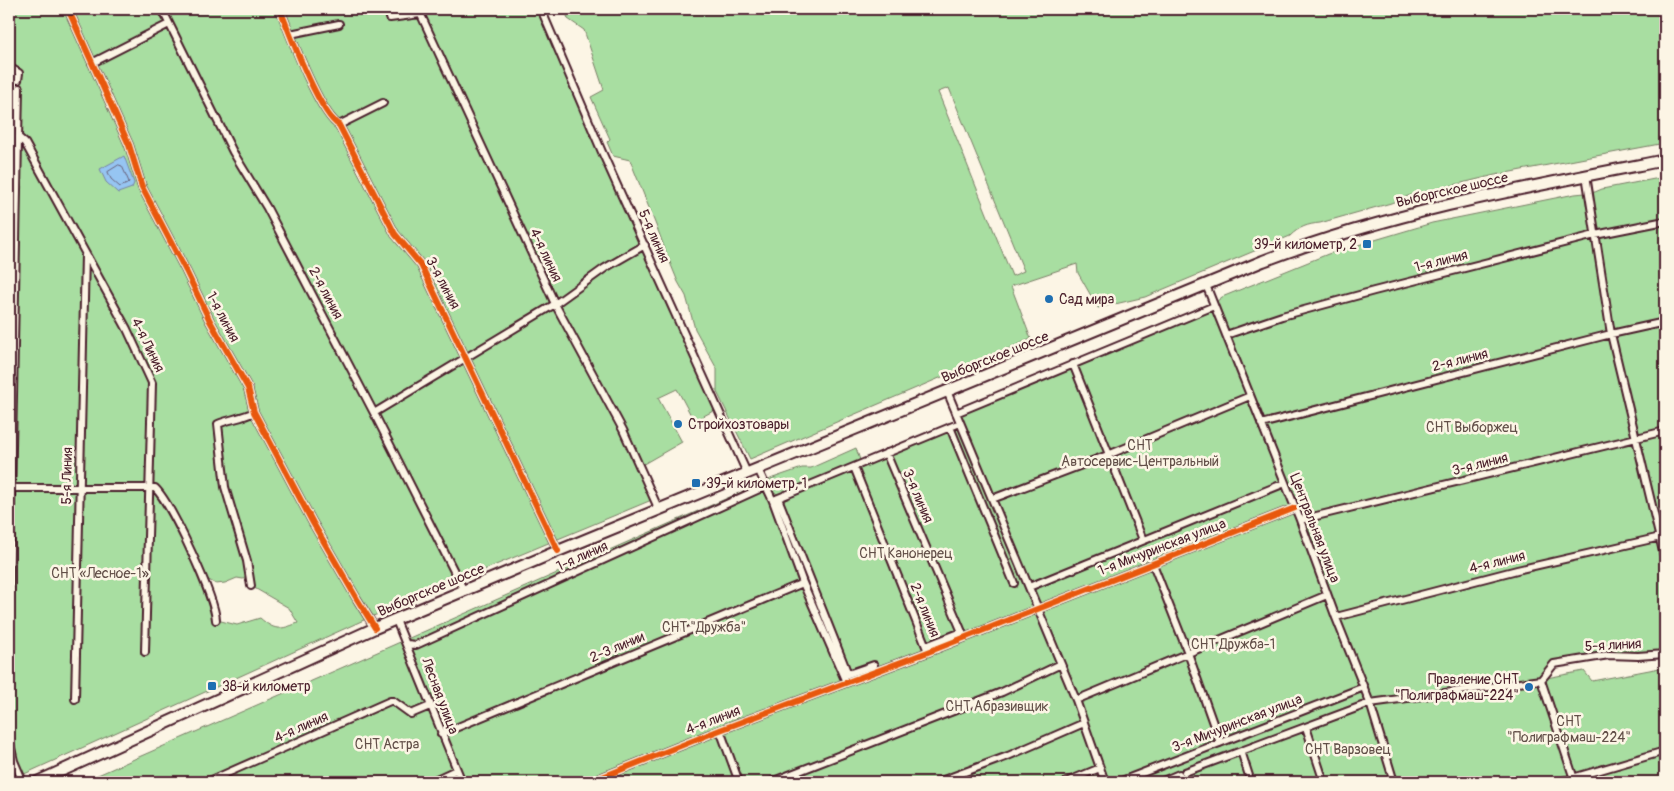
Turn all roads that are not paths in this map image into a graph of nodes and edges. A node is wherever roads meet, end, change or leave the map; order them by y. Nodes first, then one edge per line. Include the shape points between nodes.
1 (68, 9) edge
2 (162, 9) edge
3 (280, 9) edge
4 (541, 9) edge
5 (418, 11) edge
6 (390, 18) dead end
7 (169, 24) junction
8 (339, 24) dead end
9 (290, 34) junction
10 (92, 62) junction
11 (9, 67) edge
12 (18, 80) dead end
13 (19, 88) dead end
14 (383, 102) dead end
15 (339, 125) junction
16 (18, 138) junction
17 (1665, 160) edge
18 (1586, 175) junction
19 (1665, 221) edge
20 (1595, 235) junction
21 (645, 245) junction
22 (85, 253) junction
23 (1206, 285) junction
24 (555, 304) junction
25 (1214, 306) junction
26 (1665, 322) edge
27 (1611, 334) junction
28 (1226, 335) junction
29 (466, 357) junction
30 (1073, 364) junction
31 (947, 391) junction
32 (1250, 396) junction
33 (254, 412) junction
34 (374, 412) junction
35 (956, 413) junction
36 (960, 423) junction
37 (1261, 424) junction
38 (950, 427) junction
39 (1665, 431) edge
40 (1636, 438) junction
41 (886, 453) junction
42 (1108, 455) junction
43 (854, 467) junction
44 (758, 469) junction
45 (747, 473) junction
46 (1285, 483) junction
47 (766, 486) junction
48 (79, 487) junction
49 (10, 488) edge
50 (149, 488) junction
51 (775, 499) junction
52 (992, 499) junction
53 (1296, 508) junction
54 (659, 510) junction
55 (1300, 520) junction
56 (1662, 537) edge
57 (1143, 540) junction
58 (558, 551) junction
59 (1665, 560) edge
60 (1153, 564) junction
61 (1014, 582) dead end
62 (803, 583) junction
63 (251, 586) dead end
64 (1029, 587) junction
65 (464, 591) junction
66 (1327, 595) junction
67 (9, 601) edge
68 (1038, 609) junction
69 (1336, 617) junction
70 (216, 620) dead end
71 (396, 620) junction
72 (376, 628) junction
73 (406, 644) junction
74 (927, 649) junction
75 (145, 652) dead end
76 (1188, 653) junction
77 (1665, 654) edge
78 (1062, 664) junction
79 (874, 665) dead end
80 (1541, 680) junction
81 (846, 682) junction
82 (1364, 687) junction
83 (75, 699) dead end
84 (1076, 700) junction
85 (1370, 703) junction
86 (430, 706) junction
87 (1084, 723) junction
88 (1306, 727) junction
89 (720, 730) junction
90 (442, 734) junction
91 (9, 739) edge
92 (1220, 743) junction
93 (1241, 751) junction
94 (1665, 751) edge
95 (1100, 768) junction
96 (456, 770) junction
97 (1182, 773) junction
98 (1574, 780) edge
99 (23, 782) edge
100 (37, 782) edge
101 (207, 782) edge
102 (430, 782) edge
103 (462, 782) edge
104 (590, 782) edge
105 (739, 782) edge
106 (770, 782) edge
107 (938, 782) edge
108 (1066, 782) edge
109 (1105, 782) edge
110 (1119, 782) edge
111 (1160, 782) edge
112 (1183, 782) edge
113 (1251, 782) edge
114 (1324, 782) edge
115 (1394, 782) edge
116 (1559, 782) edge

1 - 10 street, 1-я линия
2 - 7 street, 2-я линия
3 - 9 street, 3-я линия
4 - 21 street, 5-я линия
5 - 6 street
5 - 24 street, 4-я линия
7 - 10 street
7 - 34 street, 2-я линия via 232,152 267,208
8 - 9 street
9 - 15 street, 3-я линия via 321,102 333,122
10 - 33 street, 1-я линия via 129,145 142,187 248,388
11 - 12 street via 18,73
13 - 16 street
14 - 15 street
15 - 29 street, 3-я линия via 395,234 421,265
16 - 22 street, 4-я Линия via 25,143
16 - 49 street
17 - 18 main road, Выборгское шоссе
18 - 20 street
18 - 23 main road, Выборгское шоссе via 1429,209 1326,238
19 - 20 street, 1-я линия
20 - 27 street
20 - 28 street, 1-я линия via 1343,299
21 - 24 street via 605,268
21 - 45 street, 5-я линия
22 - 48 street, 5-я Линия
22 - 50 street, 4-я Линия via 152,382
23 - 25 street, Центральная улица
23 - 31 main road, Выборгское шоссе
24 - 29 street
24 - 54 street, 4-я линия via 624,430
25 - 28 street, Центральная улица
25 - 30 street
26 - 27 street, 2-я линия
27 - 37 street, 2-я линия
27 - 40 street
28 - 32 street, Центральная улица
29 - 34 street
29 - 58 street, 3-я линия
30 - 35 street
30 - 42 street
31 - 35 street
31 - 44 main road, Выборгское шоссе
32 - 37 street, Центральная улица
32 - 42 street
33 - 63 street via 218,424 226,486
33 - 72 street, 1-я линия via 313,523
34 - 65 street, 2-я линия
35 - 36 street
36 - 38 street
36 - 52 street
37 - 46 street, Центральная улица
38 - 41 street
38 - 61 street
39 - 40 street, 3-я линия
40 - 55 street, 3-я линия
40 - 56 street
41 - 43 street
41 - 74 street, 3-я линия via 962,632
42 - 52 street
42 - 57 street
43 - 51 street
43 - 74 street, 2-я линия
44 - 45 main road, Выборгское шоссе
44 - 47 street
45 - 54 main road, Выборгское шоссе
46 - 53 street, Центральная улица
46 - 57 street
47 - 51 street
47 - 73 street, 1-я линия via 416,645
48 - 49 street
48 - 50 street
48 - 83 street, 5-я Линия
49 - 67 street
50 - 70 street via 155,488 161,494 180,528 212,598
50 - 75 street, 4-я Линия
51 - 62 street
51 - 79 street via 848,674
52 - 64 street
53 - 55 street, Центральная улица
53 - 60 street, 1-я Мичуринская улица
54 - 58 main road, Выборгское шоссе
55 - 66 street, Центральная улица
56 - 59 street
56 - 69 street, 4-я линия via 1507,572
57 - 64 street
58 - 65 main road, Выборгское шоссе
60 - 68 street, 1-я Мичуринская улица
60 - 76 street
62 - 81 street
62 - 90 street, 2-3 линии
64 - 68 street
65 - 71 main road, Выборгское шоссе
66 - 69 street, Центральная улица
66 - 76 street
68 - 74 street, 1-я Мичуринская улица
68 - 78 street
69 - 82 street, Центральная улица
71 - 72 main road, Выборгское шоссе
71 - 73 street, Лесная улица
72 - 100 main road, Выборгское шоссе
73 - 86 street, Лесная улица
74 - 81 street, 4-я линия
76 - 84 street
76 - 92 street
77 - 80 street, 5-я линия via 1609,655 1554,664
78 - 84 street
78 - 106 street via 1002,692
80 - 85 street
80 - 98 street
81 - 89 street, 4-я линия
82 - 85 street, Центральная улица
82 - 92 street, 3-я Мичуринская улица
84 - 87 street
85 - 88 street
85 - 115 street, Центральная улица
86 - 90 street, Лесная улица
86 - 101 street, 4-я линия via 410,714 392,700
87 - 95 street
87 - 107 street
88 - 93 street
88 - 114 street
89 - 104 street, 4-я линия
89 - 105 street
90 - 96 street, Лесная улица
91 - 99 street
92 - 110 street, 3-я Мичуринская улица
93 - 97 street
93 - 113 street
94 - 98 street
95 - 108 street
95 - 109 street
96 - 102 street
96 - 103 street, Лесная улица
97 - 111 street
97 - 112 street
98 - 116 street

